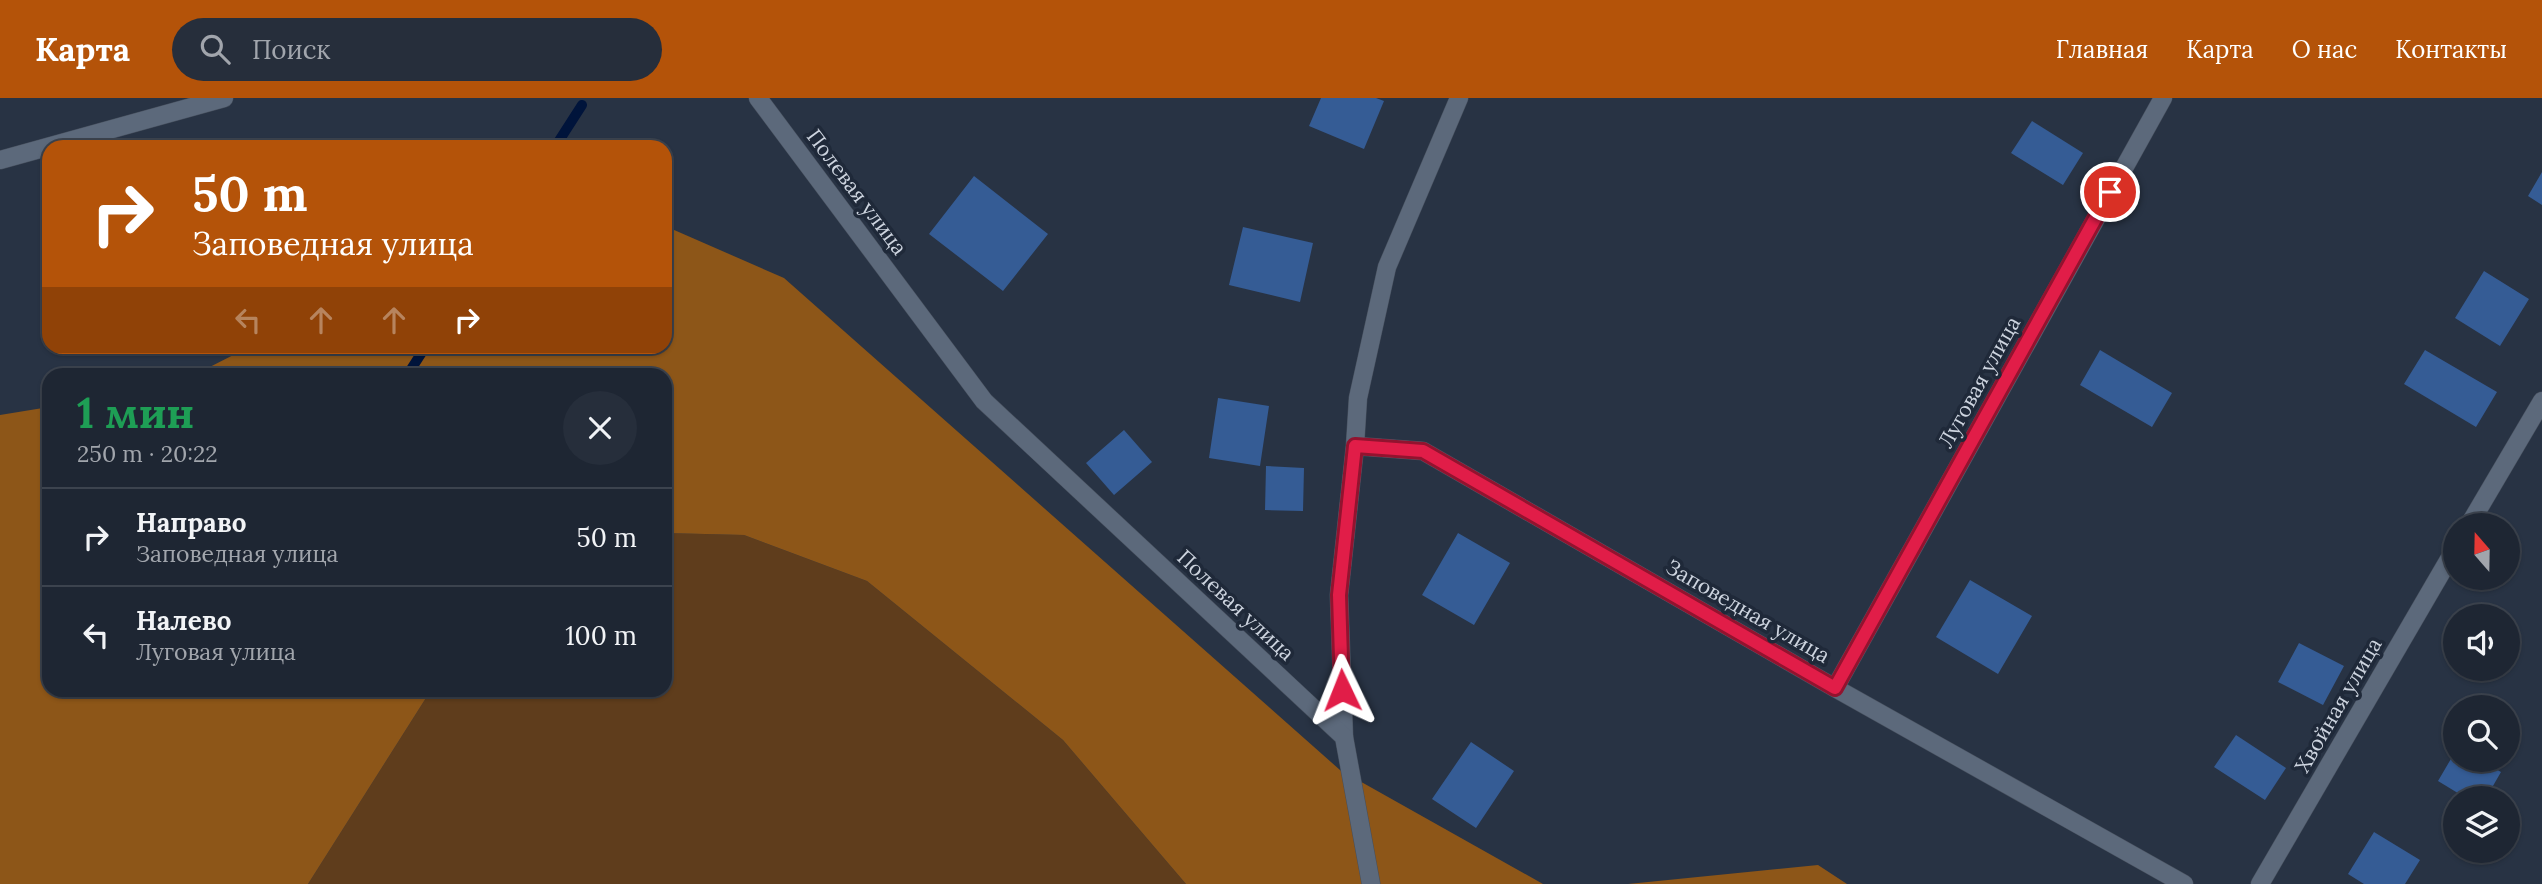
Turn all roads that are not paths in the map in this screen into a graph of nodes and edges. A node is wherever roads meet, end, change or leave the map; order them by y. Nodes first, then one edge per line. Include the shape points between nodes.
1 (224, 98) edge
2 (758, 98) edge
3 (1459, 98) edge
4 (2163, 98) edge
5 (72, 140) edge
6 (42, 148) edge
7 (0, 160) edge
8 (2542, 401) edge
9 (1355, 446) junction
10 (2476, 513) edge
11 (2443, 570) edge
12 (1835, 688) junction
13 (1343, 737) junction
14 (1371, 884) edge
15 (2184, 884) edge
16 (2260, 884) edge

1 - 5 street
2 - 13 street, Полевая улица via 984,401
3 - 9 street via 1387,267 1358,398
4 - 12 street, Луговая улица
6 - 7 street
8 - 10 street
9 - 12 street, Заповедная улица via 1423,451
9 - 13 street via 1339,595
11 - 16 street, Хвойная улица
12 - 15 street, Заповедная улица
13 - 14 street

